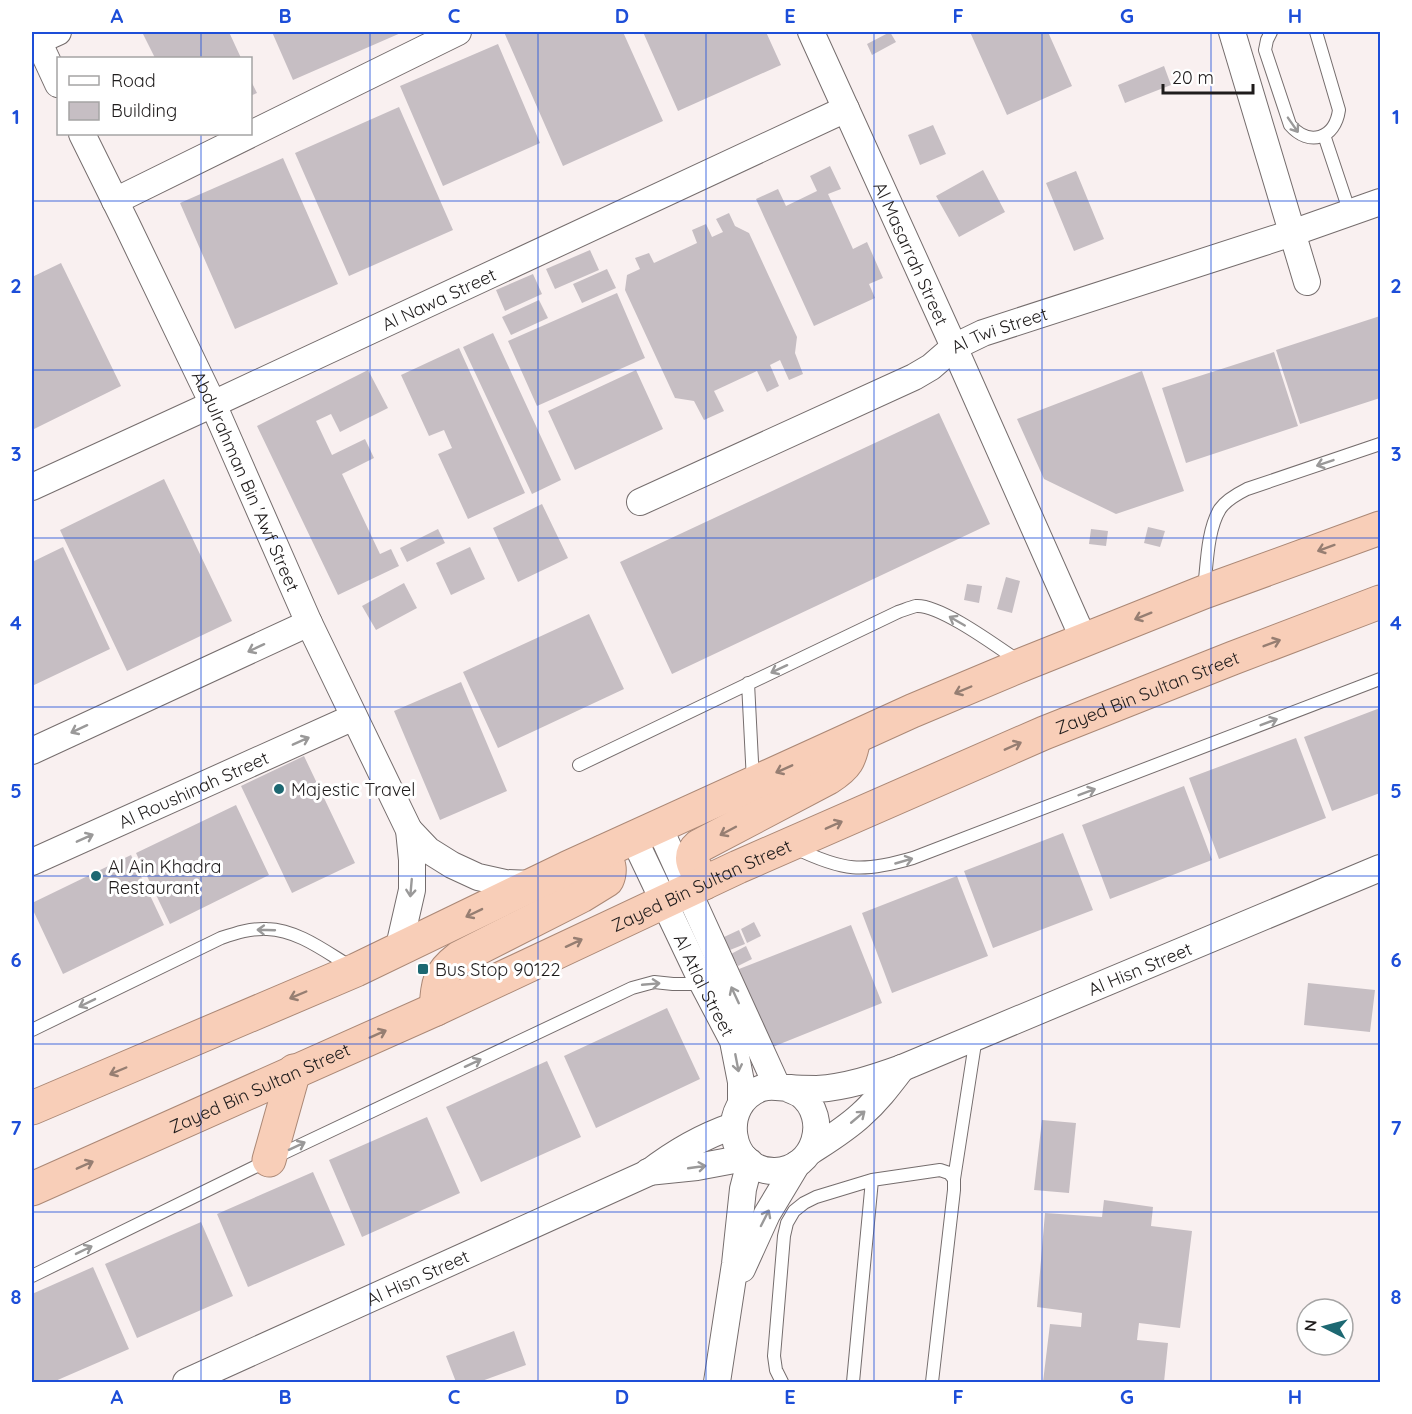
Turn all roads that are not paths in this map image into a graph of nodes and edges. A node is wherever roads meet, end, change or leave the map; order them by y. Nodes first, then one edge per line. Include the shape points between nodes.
1 (458, 32) edge
2 (811, 32) edge
3 (1232, 32) edge
4 (1271, 32) edge
5 (1316, 32) edge
6 (43, 35) edge
7 (57, 81) edge
8 (846, 109) junction
9 (252, 133) edge
10 (82, 135) edge
11 (249, 135) edge
12 (1324, 135) junction
13 (115, 201) junction
14 (1380, 202) edge
15 (1350, 213) junction
16 (1292, 233) junction
17 (1307, 282) dead end
18 (954, 347) junction
19 (213, 404) junction
20 (1380, 444) edge
21 (32, 488) edge
22 (640, 502) dead end
23 (1380, 528) edge
24 (1204, 592) junction
25 (1380, 602) edge
26 (309, 623) junction
27 (1084, 640) junction
28 (1023, 664) junction
29 (1380, 679) edge
30 (748, 683) junction
31 (354, 717) junction
32 (854, 738) junction
33 (32, 750) edge
34 (579, 765) dead end
35 (753, 783) junction
36 (409, 830) junction
37 (647, 833) junction
38 (788, 845) junction
39 (603, 852) junction
40 (32, 862) edge
41 (1380, 868) edge
42 (533, 884) junction
43 (685, 892) junction
44 (398, 951) junction
45 (357, 970) junction
46 (704, 984) junction
47 (436, 1009) junction
48 (32, 1030) edge
49 (976, 1037) junction
50 (902, 1068) junction
51 (294, 1071) junction
52 (782, 1087) junction
53 (32, 1108) edge
54 (737, 1114) junction
55 (804, 1157) junction
56 (269, 1160) junction
57 (748, 1160) junction
58 (648, 1173) junction
59 (954, 1179) junction
60 (872, 1180) junction
61 (32, 1189) edge
62 (32, 1276) edge
63 (732, 1291) junction
64 (186, 1383) edge
65 (717, 1383) edge
66 (782, 1383) edge
67 (853, 1383) edge
68 (932, 1383) edge

1 - 9 street
2 - 8 street, Al Masarrah Street
3 - 16 street
4 -> 12 lane via 1265,50 1290,125 1305,136
5 - 12 lane via 1339,110 1338,121
6 - 7 street
8 - 18 street, Al Masarrah Street
8 - 19 street, Al Nawa Street
10 - 13 street, Abdulrahman Bin 'Awf Street
11 - 13 street
12 - 15 lane
13 - 19 street, Abdulrahman Bin 'Awf Street
14 - 15 street, Al Twi Street
15 - 16 street, Al Twi Street
16 - 17 street
16 - 18 street, Al Twi Street via 983,333
18 - 22 street, Al Twi Street via 915,376
18 - 27 street, Al Masarrah Street
19 - 21 street, Al Nawa Street
19 - 26 street, Abdulrahman Bin 'Awf Street
20 -> 24 lane via 1234,496 1221,508 1214,523
23 -> 24 highway
24 -> 27 highway
38 -> 25 highway, Zayed Bin Sultan Street via 1044,733
26 - 31 street, Abdulrahman Bin 'Awf Street
26 -> 33 street
27 - 28 highway
28 -> 30 lane via 941,612 917,606
28 -> 32 highway
38 -> 29 lane via 838,866 885,866
30 - 34 lane
30 - 35 lane
31 - 36 street, Abdulrahman Bin 'Awf Street
40 -> 31 street, Al Roushinah Street
32 -> 35 highway
32 -> 43 highway via 848,762 840,771 694,850
35 - 37 highway
36 - 42 street, Abdulrahman Bin 'Awf Street via 429,850 478,877
36 -> 44 street, Abdulrahman Bin 'Awf Street via 412,890
37 - 39 highway
37 - 43 street, Al Atlal Street
38 - 43 highway, Zayed Bin Sultan Street
39 - 42 highway
39 - 47 highway via 609,864 607,880 447,967 437,989
41 - 49 street, Al Hisn Street
42 -> 44 highway
43 - 46 street, Al Atlal Street
47 -> 43 highway, Zayed Bin Sultan Street
52 -> 43 street, Al Atlal Street
44 - 45 highway
45 -> 48 lane via 288,933 267,929 245,931 221,938
45 -> 53 highway
46 -> 54 street, Al Atlal Street via 733,1041 741,1082
56 -> 46 lane via 632,988 654,982
51 -> 47 highway, Zayed Bin Sultan Street
49 - 50 street, Al Hisn Street
49 - 59 lane
50 - 52 street, Al Hisn Street via 846,1085 817,1089
55 -> 50 street via 861,1115
51 - 56 highway
61 -> 51 highway, Zayed Bin Sultan Street
52 - 54 street via 752,1093
52 - 55 street via 799,1094 814,1113 816,1139
54 - 57 street via 734,1138
54 - 58 street, Al Hisn Street
55 - 57 street via 786,1170 773,1171
63 -> 55 street via 766,1214
62 -> 56 lane
58 -> 57 street, Al Hisn Street
57 - 63 street
58 - 64 street, Al Hisn Street
59 - 60 lane via 940,1170
59 - 68 lane
60 - 66 lane via 804,1203 787,1223 774,1356
60 - 67 lane
63 - 65 street

